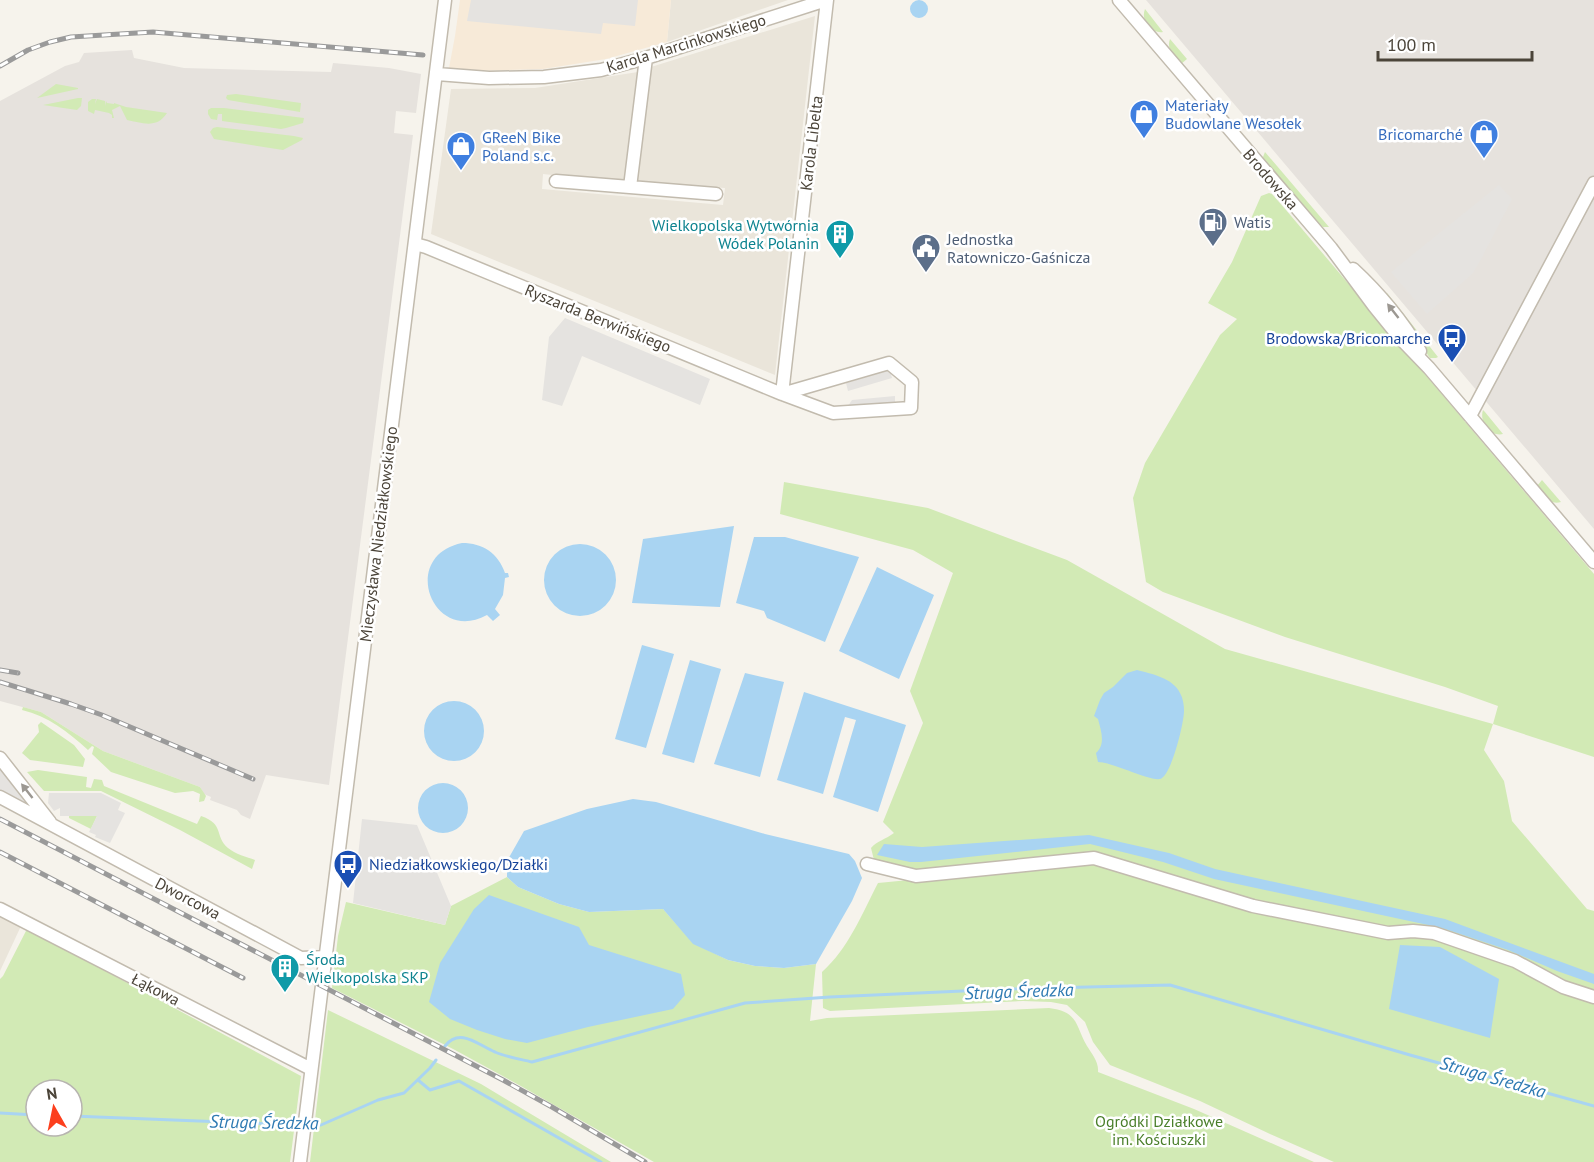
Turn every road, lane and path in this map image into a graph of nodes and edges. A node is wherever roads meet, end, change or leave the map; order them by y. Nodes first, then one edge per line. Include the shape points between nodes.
1 (445, 0) edge
2 (827, 0) edge
3 (1119, 0) edge
4 (645, 58) junction
5 (436, 74) junction
6 (556, 181) dead end
7 (1594, 183) edge
8 (630, 187) junction
9 (716, 194) dead end
10 (415, 244) junction
11 (782, 394) junction
12 (1470, 416) junction
13 (1594, 562) edge
14 (0, 758) edge
15 (0, 797) edge
16 (52, 825) junction
17 (867, 864) dead end
18 (0, 909) edge
19 (326, 957) junction
20 (1594, 997) edge
21 (311, 1069) junction
22 (300, 1162) edge

1 - 5 street, Mieczysława Niedziałkowskiego
2 - 4 street, Karola Marcinkowskiego
2 - 11 street, Karola Libelta
3 - 12 street, Brodowska via 1331,248 1400,338
4 - 5 street, Karola Marcinkowskiego via 602,70 543,77
4 - 8 street
5 - 10 street, Mieczysława Niedziałkowskiego
6 - 8 street
7 - 12 street
8 - 9 street
10 - 11 street, Ryszarda Berwińskiego
10 - 19 street, Mieczysława Niedziałkowskiego
11 - 11 street, Ryszarda Berwińskiego via 833,413 911,408 912,382 889,363
12 - 13 street, Brodowska
16 -> 14 street, Dworcowa
15 - 16 street, Dworcowa
16 - 19 street, Dworcowa via 301,958
17 - 20 street via 916,876 1094,858 1253,906 1388,933 1434,933 1515,961 1563,987
18 - 21 street, Łąkowa
19 - 21 street, Mieczysława Niedziałkowskiego
21 - 22 street, Mieczysława Niedziałkowskiego

